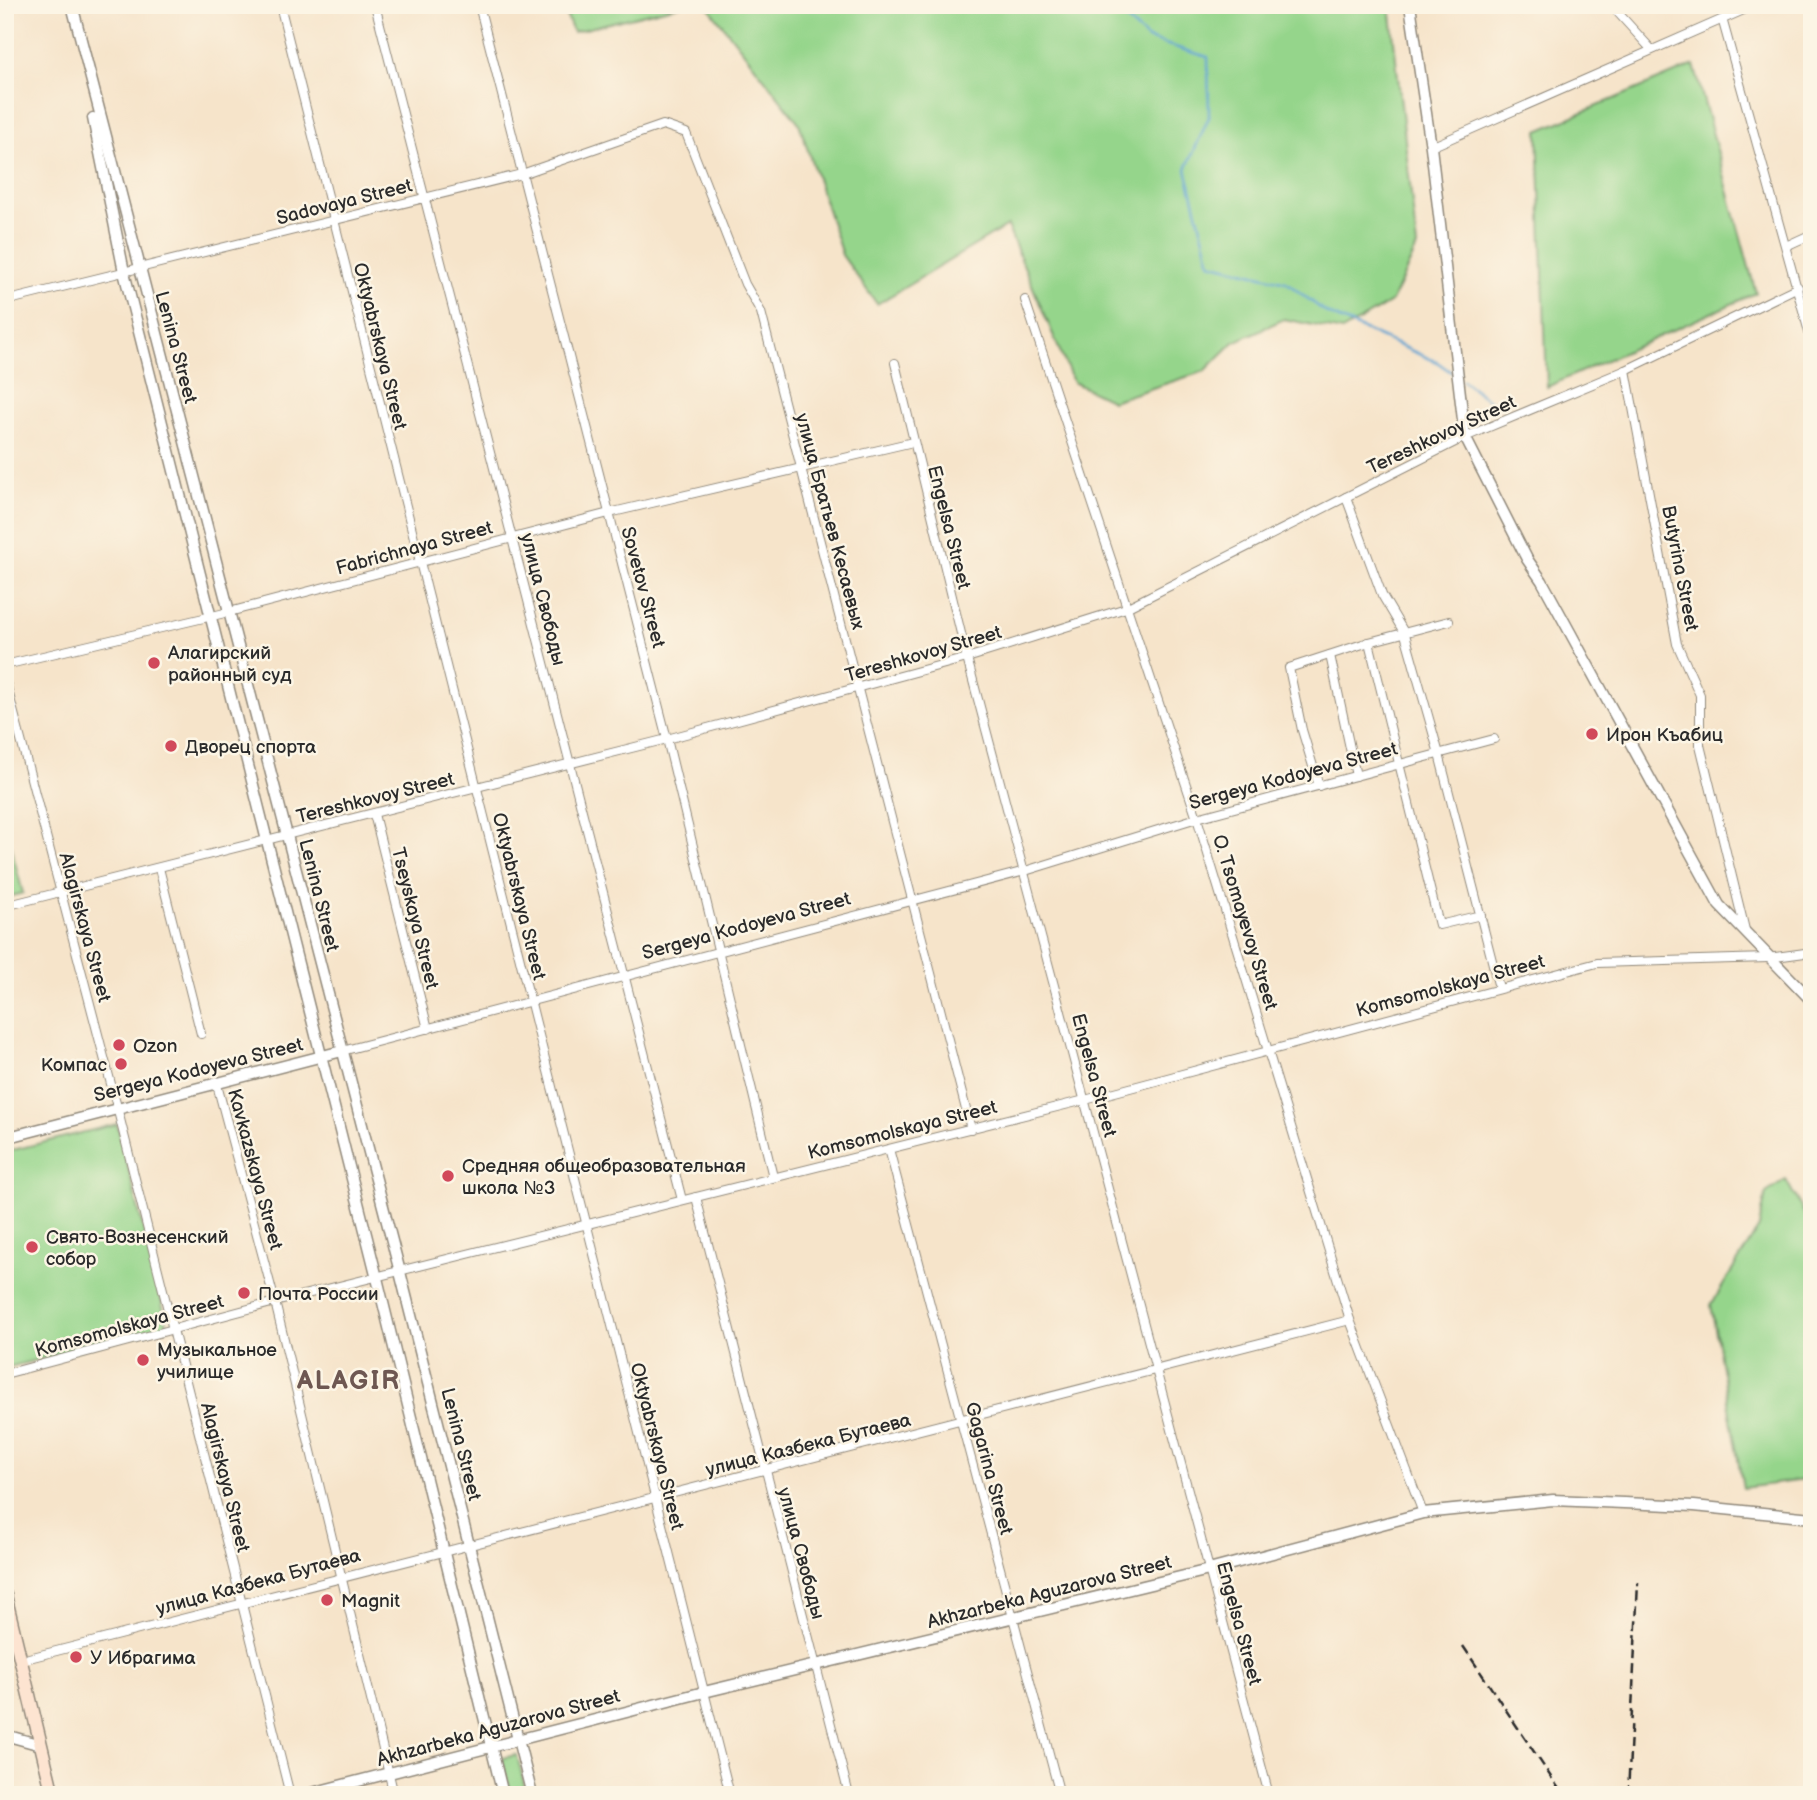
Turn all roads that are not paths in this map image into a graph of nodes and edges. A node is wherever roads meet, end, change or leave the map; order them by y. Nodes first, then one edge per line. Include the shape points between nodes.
1 (12, 5) edge
2 (71, 5) edge
3 (280, 5) edge
4 (375, 5) edge
5 (479, 5) edge
6 (1410, 5) edge
7 (1611, 5) edge
8 (1755, 5) edge
9 (5, 7) edge
10 (1723, 22) junction
11 (1651, 49) junction
12 (686, 133) joint
13 (1431, 147) junction
14 (522, 174) junction
15 (423, 198) junction
16 (333, 220) junction
17 (1812, 234) edge
18 (1786, 246) junction
19 (138, 268) junction
20 (124, 272) junction
21 (1798, 287) junction
22 (1025, 300) dead end
23 (5, 301) edge
24 (1812, 343) edge
25 (895, 363) dead end
26 (1626, 370) junction
27 (1465, 437) junction
28 (913, 442) junction
29 (800, 469) junction
30 (1346, 497) junction
31 (609, 513) junction
32 (512, 538) junction
33 (420, 561) junction
34 (1126, 608) junction
35 (229, 612) junction
36 (210, 617) junction
37 (1449, 621) dead end
38 (1405, 634) junction
39 (1369, 642) junction
40 (1330, 655) junction
41 (967, 658) junction
42 (5, 665) edge
43 (5, 679) edge
44 (858, 688) junction
45 (667, 739) junction
46 (1494, 739) dead end
47 (1439, 754) junction
48 (1400, 764) junction
49 (570, 765) junction
50 (1356, 776) junction
51 (1319, 786) junction
52 (478, 789) junction
53 (374, 814) junction
54 (1197, 818) junction
55 (286, 835) junction
56 (267, 841) junction
57 (159, 869) junction
58 (1025, 870) junction
59 (60, 893) junction
60 (909, 899) junction
61 (5, 906) edge
62 (1481, 915) junction
63 (1746, 933) junction
64 (719, 952) junction
65 (1812, 952) edge
66 (1768, 958) junction
67 (625, 976) junction
68 (1499, 988) junction
69 (1812, 1001) edge
70 (530, 1002) junction
71 (428, 1029) junction
72 (201, 1034) dead end
73 (342, 1051) junction
74 (1269, 1051) junction
75 (320, 1056) junction
76 (216, 1082) junction
77 (1085, 1100) junction
78 (117, 1107) junction
79 (5, 1114) edge
80 (971, 1129) junction
81 (8, 1137) edge
82 (889, 1149) junction
83 (774, 1177) junction
84 (696, 1197) junction
85 (682, 1200) junction
86 (586, 1225) junction
87 (400, 1272) junction
88 (377, 1278) junction
89 (275, 1302) junction
90 (1350, 1320) junction
91 (174, 1329) junction
92 (1156, 1370) junction
93 (5, 1374) edge
94 (962, 1421) junction
95 (765, 1472) junction
96 (656, 1499) junction
97 (1423, 1513) junction
98 (1812, 1518) edge
99 (469, 1545) junction
100 (441, 1551) junction
101 (1209, 1570) junction
102 (343, 1575) junction
103 (5, 1595) edge
104 (240, 1602) junction
105 (1013, 1617) junction
106 (29, 1658) dead end
107 (815, 1665) junction
108 (704, 1692) junction
109 (5, 1735) edge
110 (518, 1739) junction
111 (41, 1745) junction
112 (491, 1746) junction
113 (389, 1774) junction
114 (53, 1795) edge
115 (290, 1795) edge
116 (304, 1795) edge
117 (394, 1795) edge
118 (503, 1795) edge
119 (532, 1795) edge
120 (730, 1795) edge
121 (849, 1795) edge
122 (1060, 1795) edge
123 (1269, 1795) edge

1 - 9 street
2 - 19 street, Lenina Street
2 - 20 street, Lenina Street
3 - 16 street, Oktyabrskaya Street
4 - 15 street, улица Свободы
5 - 14 street, Sovetov Street
6 - 13 street
7 - 11 street
8 - 10 street
10 - 11 street
10 - 18 street
11 - 13 street
12 - 14 street, Sadovaya Street via 663,125
12 - 29 street, улица Братьев Кесаевых via 745,284 761,312
13 - 27 street
14 - 15 street, Sadovaya Street
14 - 31 street, Sovetov Street
15 - 16 street, Sadovaya Street
15 - 32 street, улица Свободы
16 - 19 street, Sadovaya Street
16 - 33 street, Oktyabrskaya Street
17 - 18 street
18 - 21 street
19 - 20 street, Sadovaya Street
19 - 35 street, Lenina Street
20 - 23 street, Sadovaya Street
20 - 36 street, Lenina Street
21 - 24 street
21 - 26 street, Tereshkovoy Street
22 - 34 street, O. Tsomayevoy Street
25 - 28 street, Engelsa Street
26 - 27 street, Tereshkovoy Street
26 - 63 street, Butyrina Street via 1677,644 1700,695 1700,745
27 - 30 street, Tereshkovoy Street
27 - 63 street via 1527,559 1719,905
28 - 29 street, Fabrichnaya Street
28 - 41 street, Engelsa Street
29 - 31 street, Fabrichnaya Street
29 - 44 street, улица Братьев Кесаевых
30 - 34 street, Tereshkovoy Street
30 - 38 street via 1382,595
31 - 32 street, Fabrichnaya Street
31 - 45 street, Sovetov Street
32 - 33 street, Fabrichnaya Street
32 - 49 street, улица Свободы
33 - 35 street, Fabrichnaya Street
33 - 52 street, Oktyabrskaya Street
34 - 41 street, Tereshkovoy Street
34 - 54 street, O. Tsomayevoy Street
35 - 36 street, Fabrichnaya Street
35 - 55 street, Lenina Street
36 - 42 street, Fabrichnaya Street
36 - 56 street, Lenina Street
37 - 38 street
38 - 39 street
38 - 47 street
39 - 40 street
39 - 48 street
40 - 50 street
40 - 51 street via 1289,668
41 - 44 street, Tereshkovoy Street
41 - 58 street, Engelsa Street
43 - 59 street, Alagirskaya Street
44 - 45 street, Tereshkovoy Street
44 - 60 street, улица Братьев Кесаевых
45 - 49 street, Tereshkovoy Street
45 - 64 street, Sovetov Street
46 - 47 street, Sergeya Kodoyeva Street
47 - 48 street, Sergeya Kodoyeva Street
47 - 62 street
48 - 50 street, Sergeya Kodoyeva Street
48 - 62 street via 1440,925
49 - 52 street, Tereshkovoy Street
49 - 67 street, улица Свободы
50 - 51 street, Sergeya Kodoyeva Street
51 - 54 street, Sergeya Kodoyeva Street
52 - 53 street, Tereshkovoy Street
52 - 70 street, Oktyabrskaya Street
53 - 55 street, Tereshkovoy Street
53 - 71 street, Tseyskaya Street
54 - 58 street, Sergeya Kodoyeva Street
54 - 74 street, O. Tsomayevoy Street
55 - 56 street, Tereshkovoy Street
55 - 73 street, Lenina Street
56 - 57 street, Tereshkovoy Street
56 - 75 street, Lenina Street
57 - 59 street, Tereshkovoy Street
57 - 72 street
58 - 60 street, Sergeya Kodoyeva Street
58 - 77 street, Engelsa Street
59 - 61 street, Tereshkovoy Street
59 - 78 street, Alagirskaya Street
60 - 64 street, Sergeya Kodoyeva Street
60 - 80 street, улица Братьев Кесаевых
62 - 68 street
63 - 66 street
64 - 67 street, Sergeya Kodoyeva Street
64 - 83 street, Sovetov Street
65 - 66 street, Komsomolskaya Street
66 - 68 street, Komsomolskaya Street via 1597,963
66 - 69 street
67 - 70 street, Sergeya Kodoyeva Street
67 - 85 street, улица Свободы
68 - 74 street, Komsomolskaya Street
70 - 71 street, Sergeya Kodoyeva Street
70 - 86 street, Oktyabrskaya Street
71 - 73 street, Sergeya Kodoyeva Street
73 - 75 street, Sergeya Kodoyeva Street
73 - 87 street, Lenina Street
74 - 77 street, Komsomolskaya Street
74 - 90 street, O. Tsomayevoy Street
75 - 76 street, Sergeya Kodoyeva Street
75 - 88 street, Lenina Street
76 - 78 street, Sergeya Kodoyeva Street
76 - 89 street, Kavkazskaya Street
77 - 80 street, Komsomolskaya Street
77 - 92 street, Engelsa Street
78 - 81 street, Sergeya Kodoyeva Street
78 - 91 street, Alagirskaya Street
79 - 81 street
80 - 82 street, Komsomolskaya Street
82 - 83 street, Komsomolskaya Street
82 - 94 street, Gagarina Street
83 - 84 street, Komsomolskaya Street
84 - 85 street, Komsomolskaya Street
84 - 95 street, улица Свободы
85 - 86 street, Komsomolskaya Street
86 - 87 street, Komsomolskaya Street
86 - 96 street, Oktyabrskaya Street
87 - 88 street, Komsomolskaya Street
87 - 99 street, Lenina Street
88 - 89 street, Komsomolskaya Street
88 - 100 street, Lenina Street
89 - 91 street, Komsomolskaya Street
89 - 102 street, Kavkazskaya Street
90 - 92 street, улица Казбека Бутаева
90 - 97 street, O. Tsomayevoy Street
91 - 93 street, Komsomolskaya Street
91 - 104 street, Alagirskaya Street
92 - 94 street, улица Казбека Бутаева
92 - 101 street, Engelsa Street
94 - 95 street, улица Казбека Бутаева
94 - 105 street, Gagarina Street
95 - 96 street, улица Казбека Бутаева
95 - 107 street, улица Свободы
96 - 99 street, улица Казбека Бутаева
96 - 108 street, Oktyabrskaya Street
97 - 98 street, Akhzarbeka Aguzarova Street via 1553,1500 1694,1506
97 - 101 street, Akhzarbeka Aguzarova Street
99 - 100 street, улица Казбека Бутаева
99 - 110 street, Lenina Street
100 - 102 street, улица Казбека Бутаева
100 - 112 street, Lenina Street
101 - 105 street, Akhzarbeka Aguzarova Street
101 - 123 street, Engelsa Street
102 - 104 street, улица Казбека Бутаева
102 - 113 street, Kavkazskaya Street
103 - 111 main road
104 - 106 street, улица Казбека Бутаева
104 - 115 street, Alagirskaya Street
105 - 107 street, Akhzarbeka Aguzarova Street
105 - 122 street, Gagarina Street
107 - 108 street, Akhzarbeka Aguzarova Street
107 - 121 street, улица Свободы
108 - 110 street, Akhzarbeka Aguzarova Street
108 - 120 street, Oktyabrskaya Street
109 - 111 street
110 - 112 street, Akhzarbeka Aguzarova Street
110 - 119 street, Lenina Street
111 - 114 main road
112 - 113 street, Akhzarbeka Aguzarova Street
112 - 118 street, Lenina Street
113 - 116 street, Akhzarbeka Aguzarova Street
113 - 117 street, Kavkazskaya Street

